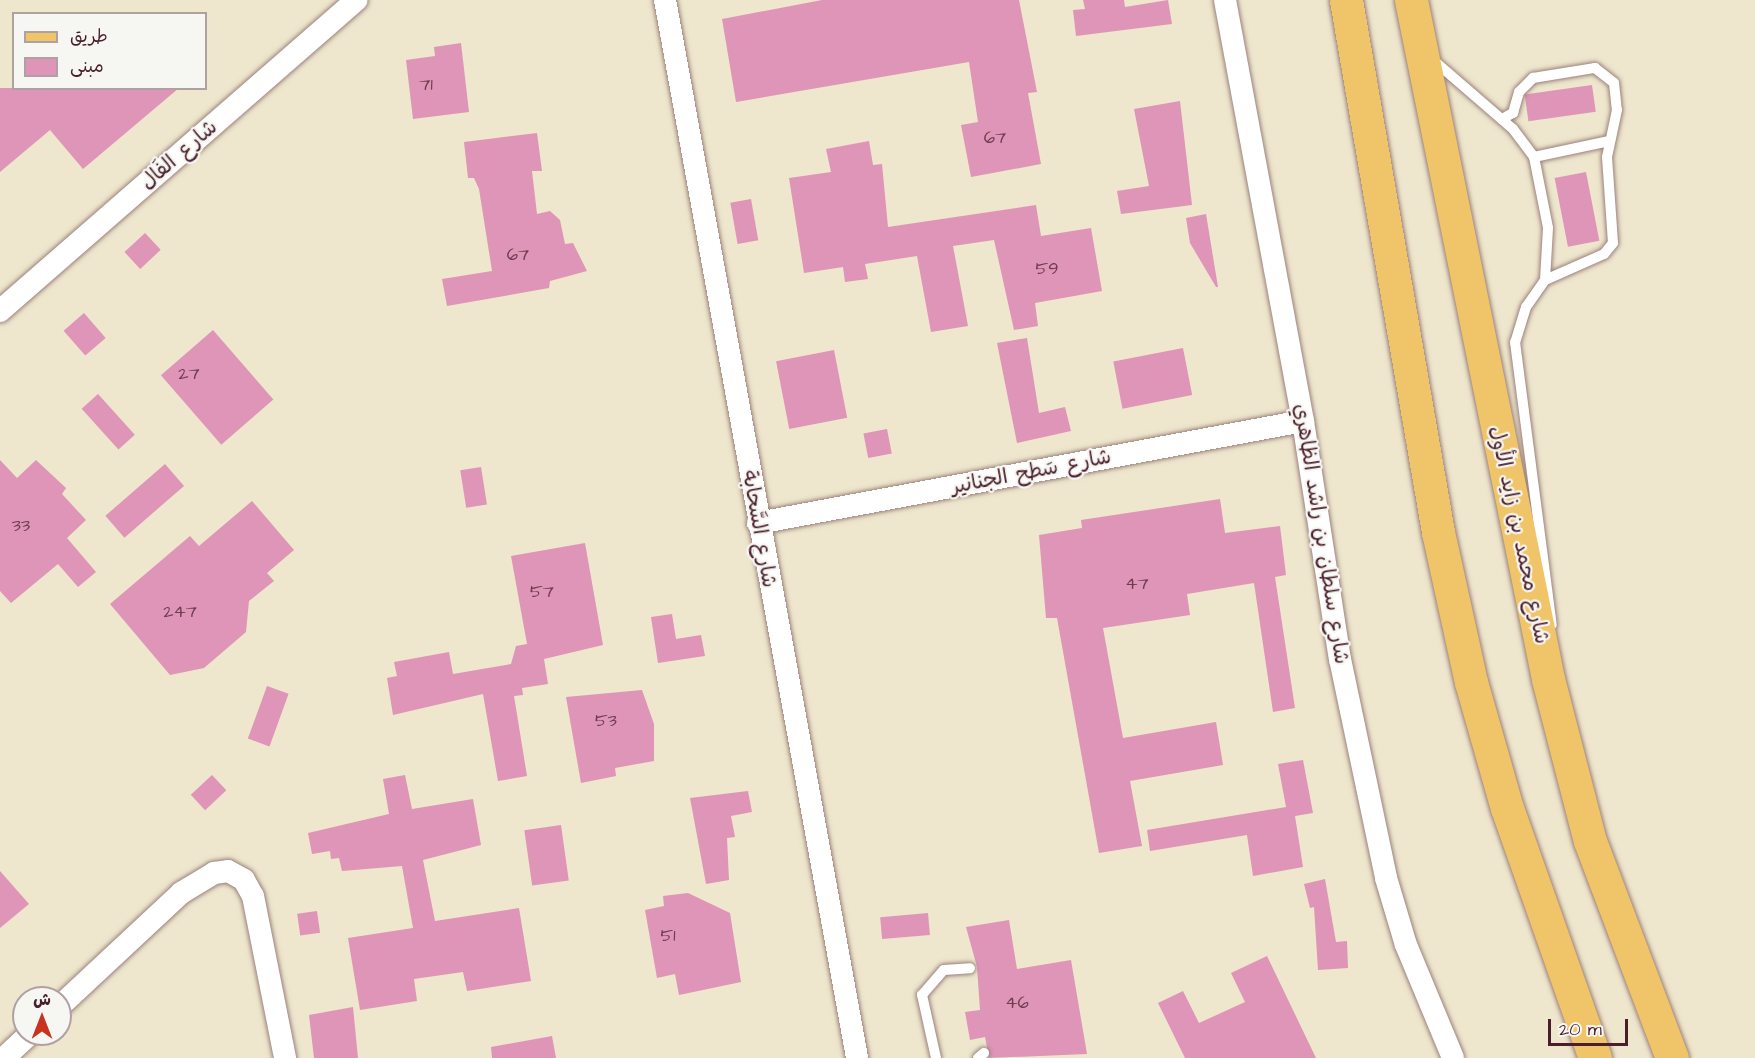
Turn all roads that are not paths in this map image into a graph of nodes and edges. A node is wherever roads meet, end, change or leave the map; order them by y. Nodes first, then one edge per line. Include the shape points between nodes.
1 (357, 0) edge
2 (665, 0) edge
3 (1225, 0) edge
4 (1346, 0) edge
5 (1411, 0) edge
6 (1418, 40) junction
7 (1502, 119) junction
8 (1609, 141) junction
9 (1534, 157) junction
10 (1545, 280) junction
11 (0, 311) edge
12 (1303, 421) junction
13 (758, 523) junction
14 (1548, 679) junction
15 (970, 968) dead end
16 (72, 995) edge
17 (17, 1046) edge
18 (4, 1058) edge
19 (285, 1058) edge
20 (858, 1058) edge
21 (936, 1058) edge
22 (1453, 1058) edge
23 (1595, 1058) edge
24 (1672, 1058) edge

1 - 11 street, شارع الفَال
2 - 13 street, شارع السَّحابة
3 - 12 street, شارع سلطان بن راشد الظاهري
4 - 23 main road via 1438,532 1471,682 1511,818
5 - 6 main road, شارع محمد بن زايد الأول
6 - 7 lane via 1447,75
6 - 14 main road, شارع محمد بن زايد الأول
7 - 8 lane via 1513,113 1519,92 1533,78 1595,68 1614,83 1617,110
7 - 9 lane
8 - 9 lane
8 - 10 lane via 1613,243 1604,254
9 - 10 lane via 1548,228
10 - 14 lane via 1519,324 1514,360 1550,594
12 - 13 street, شارع سَطح الجنانير
12 - 22 street, شارع سلطان بن راشد الظاهري via 1340,659 1386,878 1406,945
13 - 20 street, شارع السَّحابة
14 - 24 main road, شارع محمد بن زايد الأول via 1590,842
15 - 21 lane via 944,970 922,995
16 - 19 street via 180,892 214,873 228,871 244,880 253,896
17 - 18 street

